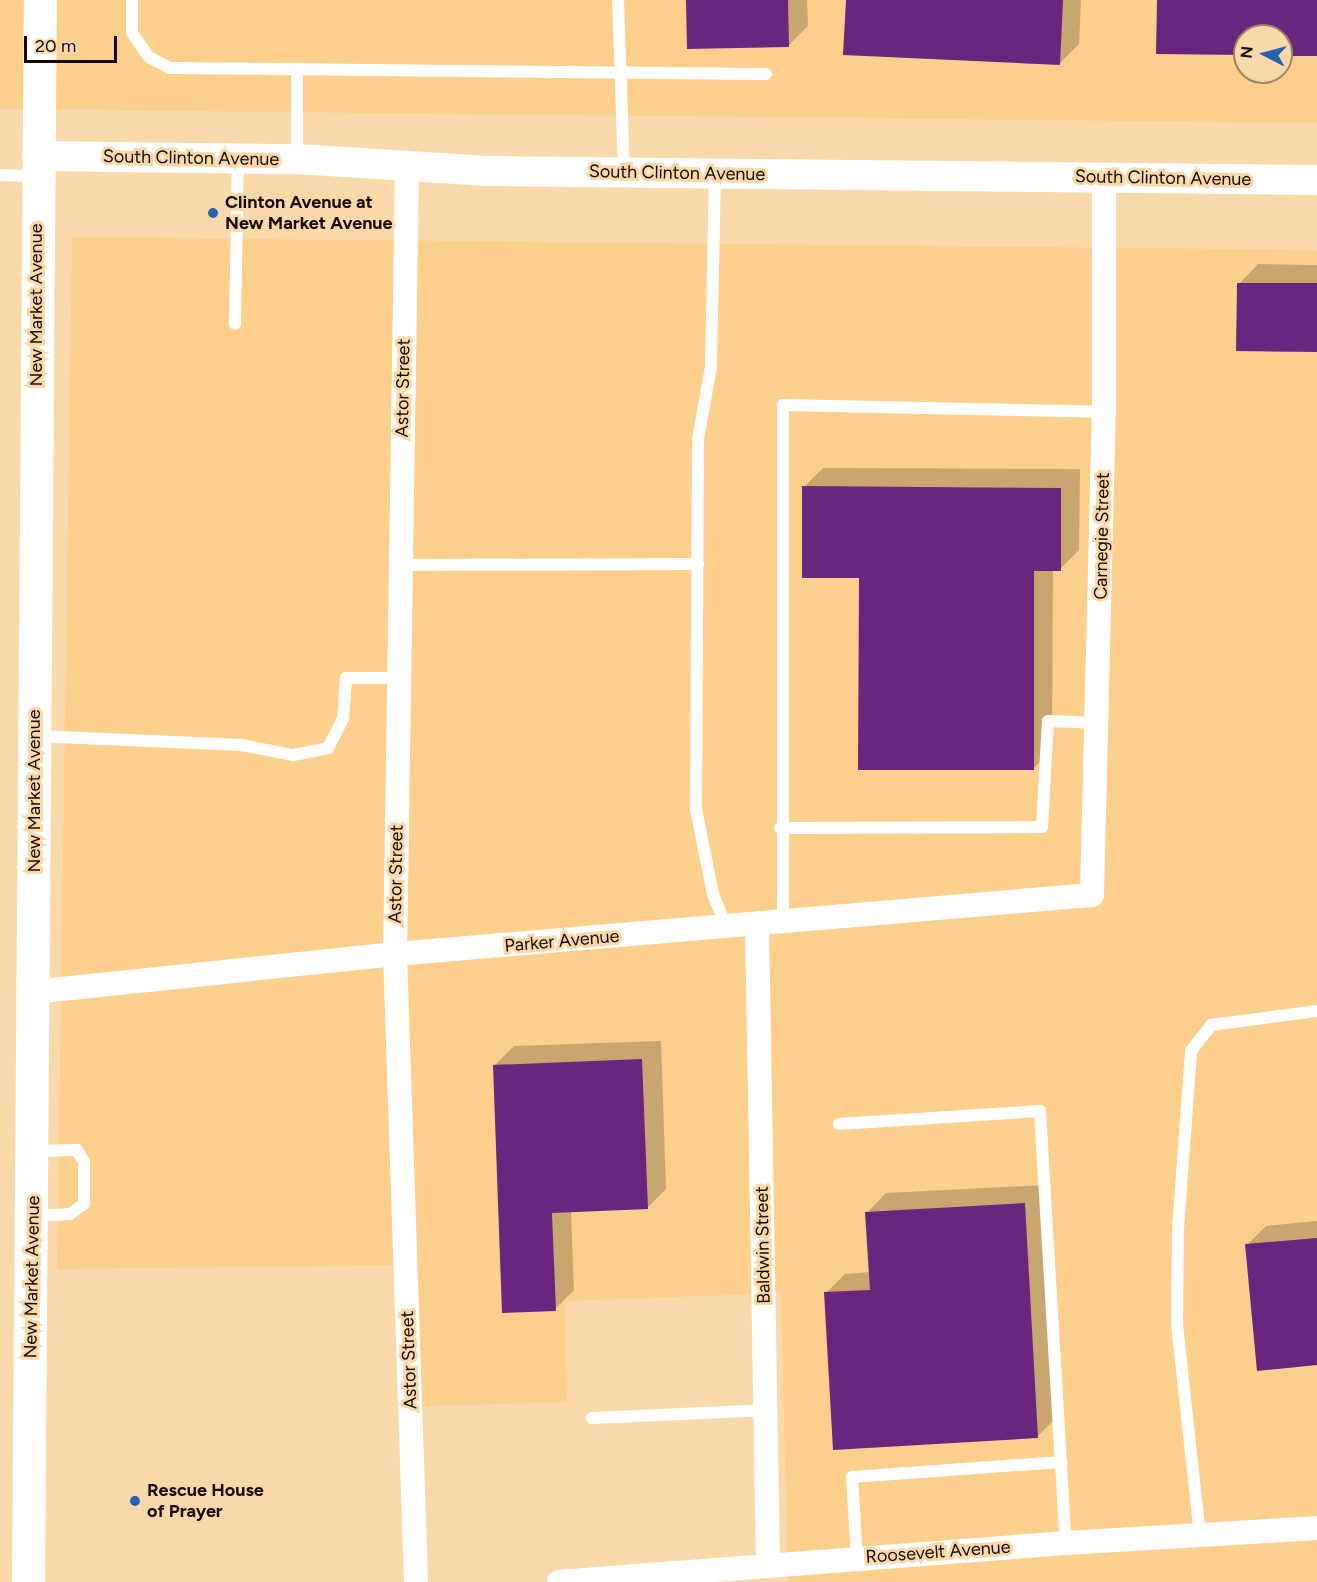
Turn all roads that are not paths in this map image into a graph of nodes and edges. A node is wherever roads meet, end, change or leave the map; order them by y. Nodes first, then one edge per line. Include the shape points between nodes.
1 (39, 0) edge
2 (132, 0) edge
3 (618, 0) edge
4 (297, 69) junction
5 (622, 72) junction
6 (766, 74) dead end
7 (238, 158) junction
8 (297, 159) junction
9 (37, 166) junction
10 (407, 166) junction
11 (624, 172) junction
12 (715, 173) junction
13 (0, 175) edge
14 (1104, 178) junction
15 (1317, 180) edge
16 (235, 324) dead end
17 (1104, 412) junction
18 (698, 564) junction
19 (401, 565) junction
20 (399, 678) junction
21 (1098, 723) junction
22 (34, 736) junction
23 (780, 828) junction
24 (1092, 895) joint
25 (783, 923) junction
26 (757, 925) junction
27 (726, 927) junction
28 (395, 954) junction
29 (33, 992) junction
30 (1317, 1011) edge
31 (839, 1124) dead end
32 (32, 1152) junction
33 (33, 1216) junction
34 (766, 1410) junction
35 (592, 1418) dead end
36 (1061, 1462) junction
37 (1317, 1528) edge
38 (1200, 1536) junction
39 (1066, 1543) junction
40 (856, 1558) junction
41 (768, 1564) junction
42 (28, 1582) edge
43 (416, 1582) edge
44 (559, 1582) edge

1 - 9 main road, New Market Avenue
2 - 4 lane via 132,33 148,57 170,68
3 - 5 lane
4 - 5 lane
4 - 8 lane
5 - 6 lane
5 - 11 lane
7 - 8 street, South Clinton Avenue
7 - 9 street, South Clinton Avenue
7 - 16 lane
8 - 10 street, South Clinton Avenue
9 - 13 lane
9 - 22 main road, New Market Avenue
10 - 11 street, South Clinton Avenue
10 - 19 street, Astor Street
11 - 12 street, South Clinton Avenue
12 - 14 street, South Clinton Avenue
12 - 18 lane via 711,367 698,439
14 - 15 street, South Clinton Avenue
14 - 17 street, Carnegie Street
17 - 21 street, Carnegie Street
17 - 23 lane via 783,405
18 - 19 lane
18 - 27 lane via 696,809 713,894
19 - 20 street, Astor Street
20 - 22 lane via 346,678 343,718 328,748 293,755 241,746
20 - 28 street, Astor Street
21 - 23 lane via 1048,721 1042,827
21 - 24 street, Carnegie Street
22 - 29 main road, New Market Avenue
23 - 25 lane
24 - 25 street, Parker Avenue
25 - 26 street, Parker Avenue
26 - 27 street, Parker Avenue
26 - 34 street, Baldwin Street
27 - 28 street, Parker Avenue
28 - 29 street, Parker Avenue
28 - 43 street, Astor Street
29 - 32 main road, New Market Avenue
30 - 38 lane via 1211,1025 1191,1051 1178,1229 1176,1323
31 - 36 lane via 1040,1111
32 - 33 main road, New Market Avenue
32 - 33 lane via 77,1150 84,1162 84,1204 70,1214
33 - 42 main road, New Market Avenue
34 - 35 lane
34 - 41 street, Baldwin Street
36 - 39 lane
36 - 40 lane via 852,1477
37 - 38 street, Roosevelt Avenue
38 - 39 street, Roosevelt Avenue
39 - 40 street, Roosevelt Avenue
40 - 41 street, Roosevelt Avenue
41 - 44 street, Roosevelt Avenue

